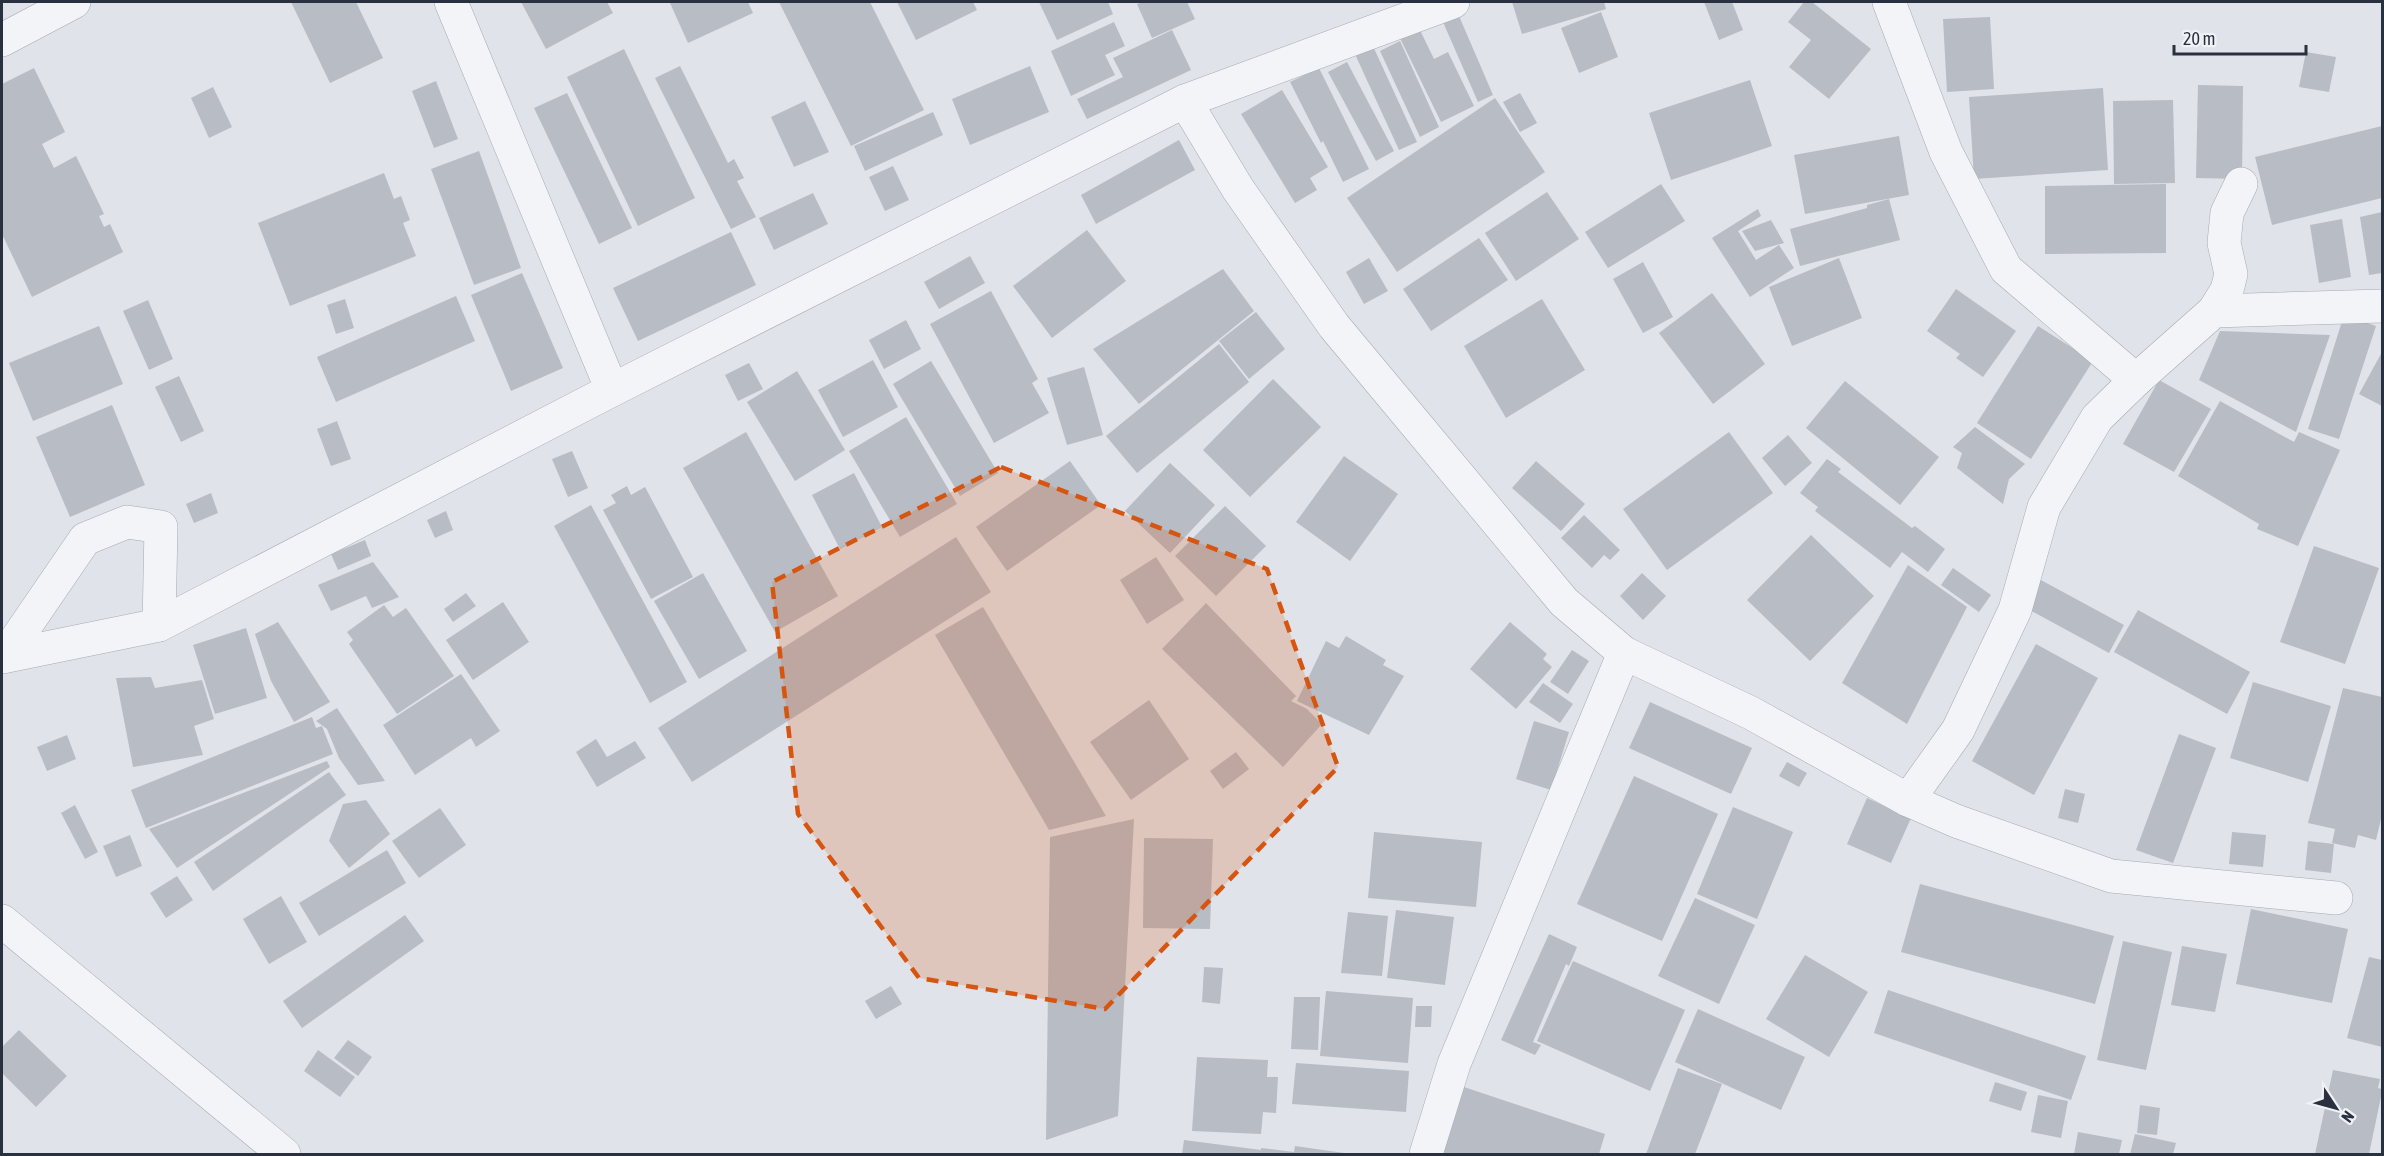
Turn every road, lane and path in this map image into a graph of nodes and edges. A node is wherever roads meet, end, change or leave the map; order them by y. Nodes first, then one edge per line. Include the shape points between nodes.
1 (74, 2) edge
2 (451, 2) edge
3 (1453, 2) edge
4 (1889, 2) edge
5 (2, 40) edge
6 (1185, 101) junction
7 (2241, 184) dead end
8 (2382, 306) edge
9 (2214, 311) junction
10 (2136, 380) junction
11 (612, 390) junction
12 (159, 625) junction
13 (1624, 653) junction
14 (3, 657) edge
15 (1908, 800) junction
16 (2336, 898) dead end
17 (2, 921) edge
18 (284, 1155) edge
19 (1426, 1155) edge

1 - 5 street
2 - 11 street
3 - 6 street
4 - 10 street via 1946,152 2006,269
6 - 11 street
6 - 13 street via 1238,189 1334,326 1564,602
7 - 9 street via 2228,213 2225,233 2231,273 2227,290
8 - 9 street
9 - 10 street
10 - 15 street via 2097,418 2044,507 2014,610 1958,730
11 - 12 street
12 - 14 street
12 - 14 street via 161,527 127,522 85,539
13 - 15 street via 1751,714
13 - 19 street via 1454,1064
15 - 16 street via 2111,876
17 - 18 street

